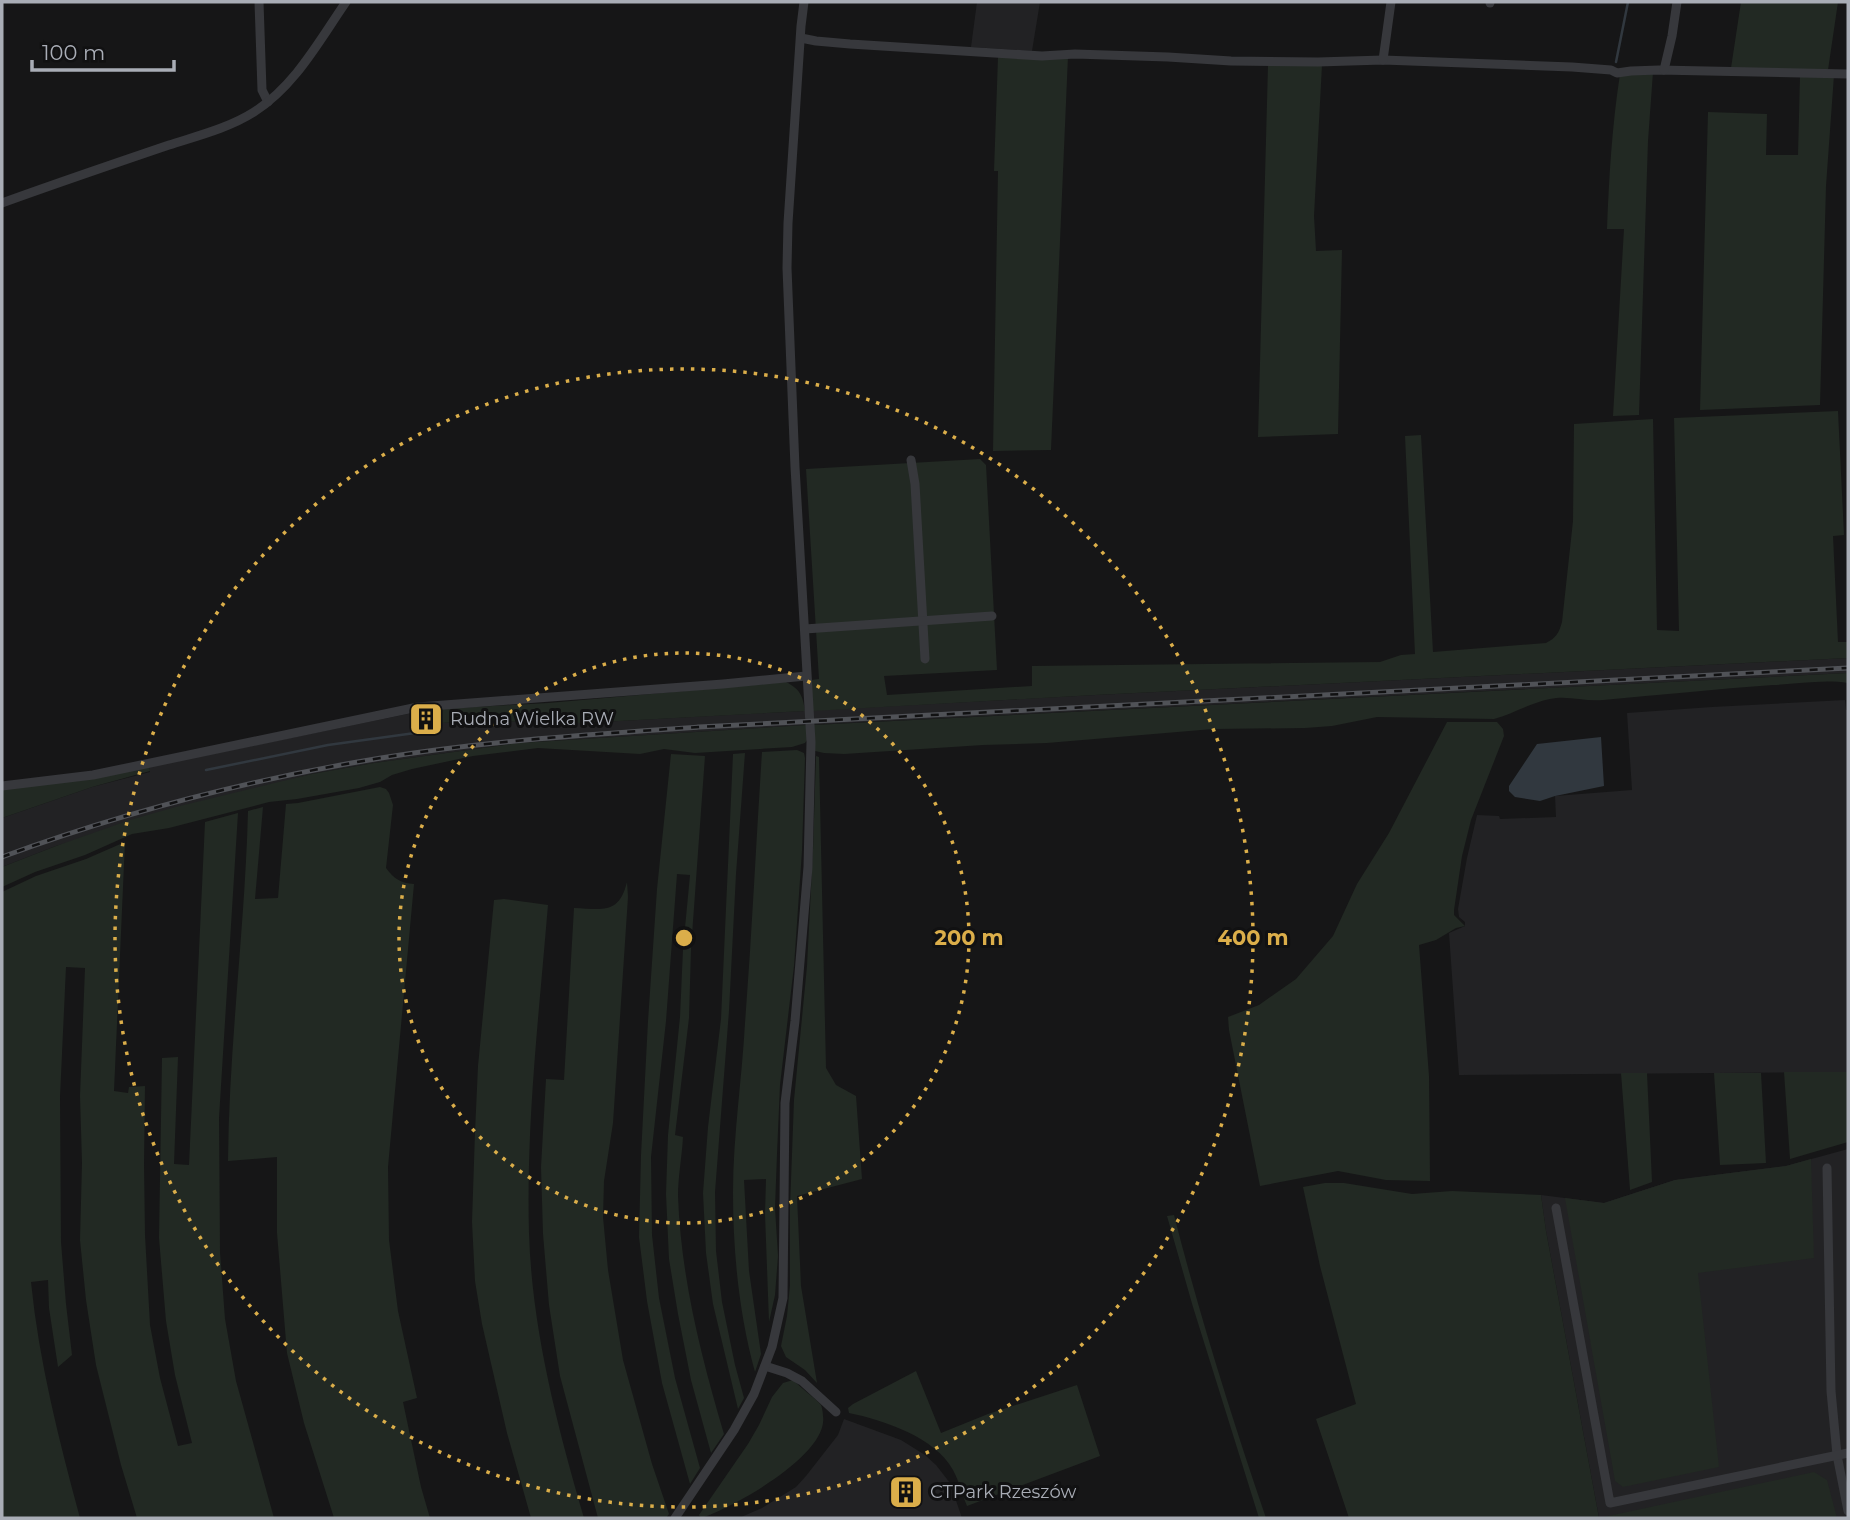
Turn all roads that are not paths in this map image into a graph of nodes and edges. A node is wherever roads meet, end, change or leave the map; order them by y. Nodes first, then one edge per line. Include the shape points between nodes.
1 (260, 2) edge
2 (346, 2) edge
3 (804, 2) edge
4 (1391, 2) edge
5 (1677, 2) edge
6 (801, 38) junction
7 (1383, 60) junction
8 (1664, 70) junction
9 (1848, 74) edge
10 (268, 102) junction
11 (2, 203) edge
12 (911, 460) dead end
13 (992, 616) dead end
14 (923, 621) junction
15 (804, 629) junction
16 (925, 659) dead end
17 (806, 677) junction
18 (2, 786) edge
19 (1827, 1168) dead end
20 (1556, 1208) dead end
21 (765, 1366) junction
22 (836, 1412) dead end
23 (1848, 1453) edge
24 (1837, 1455) junction
25 (1848, 1511) edge
26 (675, 1518) edge

1 - 10 street via 262,90
2 - 10 street via 295,74
3 - 6 street
4 - 7 street
5 - 8 street
6 - 7 street via 1042,56
6 - 15 street via 787,268
7 - 8 street via 1618,73
8 - 9 street
10 - 11 street via 224,126
12 - 14 street
13 - 14 street
14 - 15 street
14 - 16 street
15 - 17 street
17 - 18 street via 418,707 93,775
17 - 21 street via 811,741 808,867 785,1103 783,1298
19 - 24 street via 1830,1391
20 - 24 street via 1610,1503
21 - 22 street via 802,1381
21 - 26 street via 734,1430
23 - 24 street
24 - 25 street

